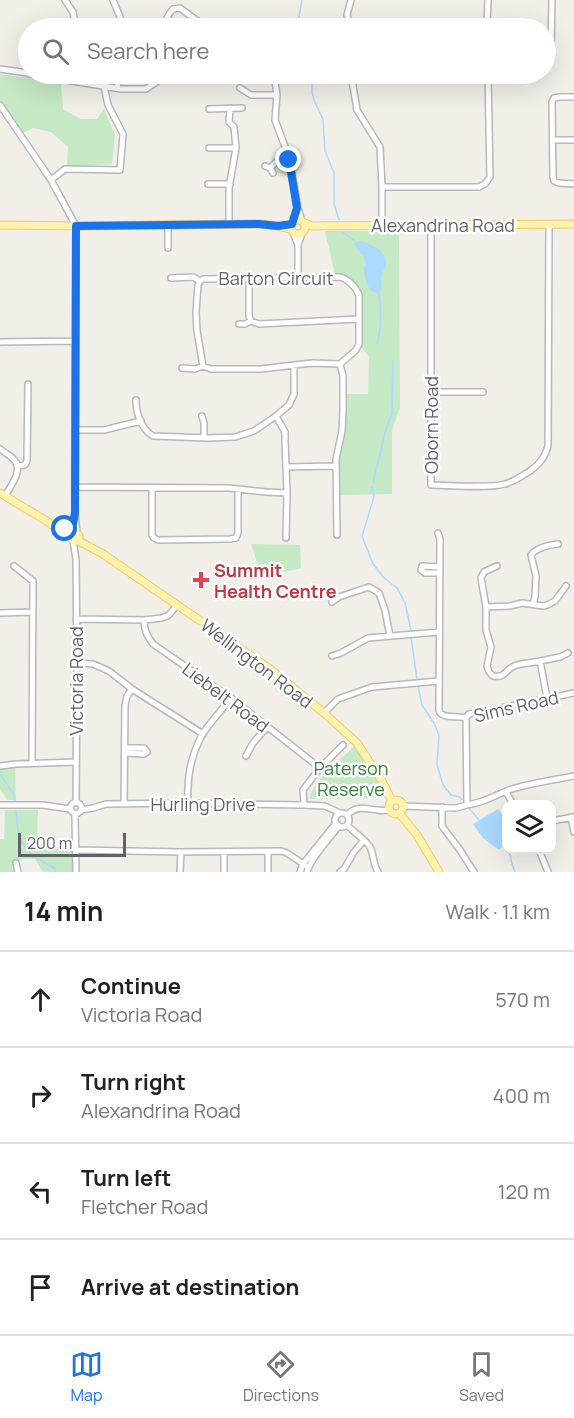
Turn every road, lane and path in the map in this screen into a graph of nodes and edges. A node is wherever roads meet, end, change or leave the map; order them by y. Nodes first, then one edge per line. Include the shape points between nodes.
1 (65, 0) edge
2 (113, 0) edge
3 (351, 0) edge
4 (488, 0) edge
5 (552, 0) edge
6 (74, 18) edge
7 (120, 18) edge
8 (167, 18) edge
9 (194, 18) edge
10 (347, 18) edge
11 (488, 18) edge
12 (552, 18) edge
13 (0, 69) edge
14 (18, 71) edge
15 (96, 84) edge
16 (118, 84) edge
17 (154, 84) edge
18 (275, 84) edge
19 (353, 84) edge
20 (488, 84) edge
21 (104, 86) junction
22 (239, 87) dead end
23 (117, 88) junction
24 (277, 95) junction
25 (574, 97) edge
26 (0, 105) edge
27 (230, 108) junction
28 (242, 108) dead end
29 (209, 109) dead end
30 (553, 140) junction
31 (574, 140) edge
32 (209, 148) dead end
33 (236, 148) junction
34 (289, 160) junction
35 (269, 169) dead end
36 (51, 180) junction
37 (208, 184) dead end
38 (230, 184) junction
39 (574, 184) edge
40 (382, 187) junction
41 (297, 208) junction
42 (302, 222) junction
43 (230, 224) junction
44 (549, 224) junction
45 (574, 224) edge
46 (0, 225) edge
47 (168, 225) junction
48 (382, 225) junction
49 (431, 225) junction
50 (76, 226) junction
51 (312, 226) junction
52 (292, 227) junction
53 (302, 232) junction
54 (298, 245) junction
55 (168, 248) dead end
56 (298, 277) junction
57 (171, 278) dead end
58 (249, 278) junction
59 (200, 281) junction
60 (359, 319) junction
61 (251, 321) junction
62 (239, 324) dead end
63 (75, 341) junction
64 (0, 342) edge
65 (340, 364) junction
66 (203, 366) junction
67 (294, 366) junction
68 (182, 368) dead end
69 (28, 384) dead end
70 (430, 392) junction
71 (483, 392) dead end
72 (136, 400) dead end
73 (276, 416) junction
74 (202, 417) dead end
75 (141, 421) junction
76 (75, 430) junction
77 (204, 438) junction
78 (0, 449) edge
79 (18, 466) junction
80 (336, 466) junction
81 (286, 467) junction
82 (76, 487) junction
83 (152, 488) junction
84 (238, 490) junction
85 (287, 493) junction
86 (2, 495) edge
87 (45, 520) junction
88 (438, 533) dead end
89 (337, 535) dead end
90 (76, 537) junction
91 (286, 538) dead end
92 (558, 544) dead end
93 (14, 566) dead end
94 (497, 566) dead end
95 (566, 586) dead end
96 (332, 602) dead end
97 (532, 604) junction
98 (177, 605) junction
99 (486, 607) junction
100 (33, 612) junction
101 (0, 613) edge
102 (76, 620) junction
103 (144, 620) junction
104 (439, 632) junction
105 (390, 636) junction
106 (568, 653) dead end
107 (332, 656) dead end
108 (540, 661) junction
109 (77, 663) junction
110 (439, 681) junction
111 (132, 689) junction
112 (574, 693) edge
113 (231, 698) junction
114 (547, 698) junction
115 (324, 713) junction
116 (466, 718) junction
117 (267, 727) junction
118 (203, 734) junction
119 (343, 745) dead end
120 (246, 756) dead end
121 (76, 762) junction
122 (32, 763) junction
123 (0, 765) edge
124 (320, 768) junction
125 (574, 776) edge
126 (506, 792) junction
127 (511, 800) edge
128 (392, 801) junction
129 (75, 802) junction
130 (188, 803) junction
131 (124, 804) junction
132 (0, 805) edge
133 (304, 805) junction
134 (467, 805) junction
135 (325, 806) junction
136 (442, 807) junction
137 (70, 809) junction
138 (390, 810) junction
139 (401, 810) junction
140 (78, 812) junction
141 (340, 813) junction
142 (348, 814) junction
143 (573, 817) edge
144 (556, 820) edge
145 (337, 823) junction
146 (347, 825) junction
147 (574, 832) edge
148 (364, 840) junction
149 (75, 850) junction
150 (181, 852) junction
151 (224, 852) junction
152 (268, 852) junction
153 (541, 854) edge
154 (16, 863) dead end
155 (306, 867) edge
156 (18, 872) edge
157 (76, 872) edge
158 (180, 872) edge
159 (224, 872) edge
160 (268, 872) edge
161 (300, 872) edge
162 (340, 872) edge
163 (378, 872) edge
164 (439, 872) edge
165 (474, 872) edge
166 (548, 872) edge

1 - 6 street
2 - 7 street
3 - 10 street
4 - 11 street
5 - 12 street
8 - 9 street via 173,9 180,8
13 - 14 street
15 - 21 street
16 - 23 street
17 - 23 street via 146,89
18 - 24 street
19 - 40 street via 357,110 381,147
20 - 40 street via 487,186
21 - 23 street
21 - 36 street via 108,105 123,134 120,170 65,169
22 - 24 street via 251,95
24 - 34 street via 275,120
25 - 30 street via 554,98 552,102
26 - 36 street
27 - 28 street
27 - 29 street
27 - 33 street via 229,122 234,127
30 - 31 street
30 - 39 street via 552,177 559,183
32 - 33 street
33 - 38 street
34 - 35 street via 277,162
34 - 41 street
36 - 50 street
37 - 38 street
38 - 43 street
40 - 48 street
41 - 42 street
41 - 52 street
42 - 51 main road, Alexandrina Road
42 - 52 main road via 298,220
42 - 53 main road
43 - 47 main road
43 - 52 main road
44 - 45 main road, Alexandrina Road
44 - 49 main road, Alexandrina Road
44 - 70 street, Oborn Road via 548,446 543,459 524,475 496,486 431,485
46 - 50 main road
47 - 50 main road
47 - 55 street
48 - 49 main road, Alexandrina Road
48 - 51 main road, Alexandrina Road
49 - 70 street, Oborn Road
50 - 63 street, Victoria Road
51 - 53 main road, Alexandrina Road
52 - 53 main road via 297,234
52 - 54 street
53 - 54 street
54 - 56 street
56 - 58 street, Barton Circuit
56 - 60 street, Barton Circuit via 343,277 358,293
57 - 59 street via 193,277
58 - 59 street, Barton Circuit
58 - 61 street
59 - 66 street, Barton Circuit via 196,312
60 - 61 street via 259,324
60 - 65 street, Barton Circuit via 358,346
61 - 62 street
63 - 64 street
63 - 76 street, Victoria Road
65 - 67 street
65 - 80 street via 342,431
66 - 67 street
66 - 68 street
67 - 73 street via 294,394 289,405
69 - 79 street via 27,461
70 - 71 street
72 - 75 street
73 - 77 street via 242,435
73 - 81 street via 285,432
74 - 77 street
75 - 76 street via 104,430
75 - 77 street via 153,436
76 - 82 street, Victoria Road
78 - 79 street
79 - 86 street
80 - 81 street
80 - 89 street
81 - 85 street
82 - 83 street
82 - 90 street, Victoria Road
83 - 84 street
83 - 84 street via 152,535 158,540 236,538
84 - 85 street
85 - 91 street
86 - 87 main road, Wellington Road
87 - 90 main road, Wellington Road
87 - 90 main road, Wellington Road via 71,528
88 - 104 street
90 - 98 main road, Wellington Road
90 - 102 street, Victoria Road
92 - 97 street via 531,555 537,576
93 - 100 street via 33,581
94 - 99 street via 482,574
95 - 97 street via 551,604
96 - 105 street via 369,587 379,594
97 - 99 street
98 - 103 street via 169,615
98 - 115 main road, Wellington Road via 270,669
99 - 108 street via 490,674 498,677 513,667
100 - 101 street
100 - 122 street
102 - 103 street
102 - 109 street, Victoria Road
103 - 113 street, Liebelt Road via 146,634 153,644
104 - 105 street
104 - 110 street
105 - 107 street via 368,638
106 - 108 street
108 - 114 street
109 - 111 street via 109,671
109 - 121 street, Victoria Road
110 - 115 street via 372,687 338,699
110 - 116 street via 440,713
111 - 118 street
111 - 131 street via 126,700
112 - 114 street, Sims Road
113 - 117 street, Liebelt Road
113 - 118 street
114 - 116 street, Sims Road via 476,712
115 - 128 main road, Wellington Road via 357,743
116 - 134 street, Sims Road
117 - 120 street
117 - 124 street, Liebelt Road
118 - 130 street via 187,781
119 - 124 street
121 - 122 street
121 - 129 street, Victoria Road
122 - 123 street
124 - 133 street via 303,790
125 - 126 street
126 - 127 street
126 - 134 street
128 - 138 main road
128 - 139 main road via 400,801
129 - 137 street
129 - 140 street via 81,805
130 - 131 street, Hurling Drive
130 - 133 street, Hurling Drive
131 - 140 street, Hurling Drive via 106,804
132 - 137 street
133 - 135 street, Hurling Drive
134 - 136 street
135 - 141 street, Hurling Drive
135 - 145 street
136 - 139 street
136 - 165 street via 442,826
137 - 140 street via 72,813
138 - 139 main road
138 - 142 street via 365,807
139 - 164 main road
140 - 149 street
141 - 142 street
141 - 145 street via 336,815
142 - 146 street
143 - 144 street
143 - 147 street
145 - 146 street
145 - 155 street
146 - 148 street
148 - 162 street
148 - 163 street
149 - 150 street
149 - 157 street
150 - 151 street
150 - 158 street
151 - 152 street
151 - 159 street
152 - 155 street via 287,853
152 - 160 street
153 - 166 street
154 - 156 street
155 - 161 street

